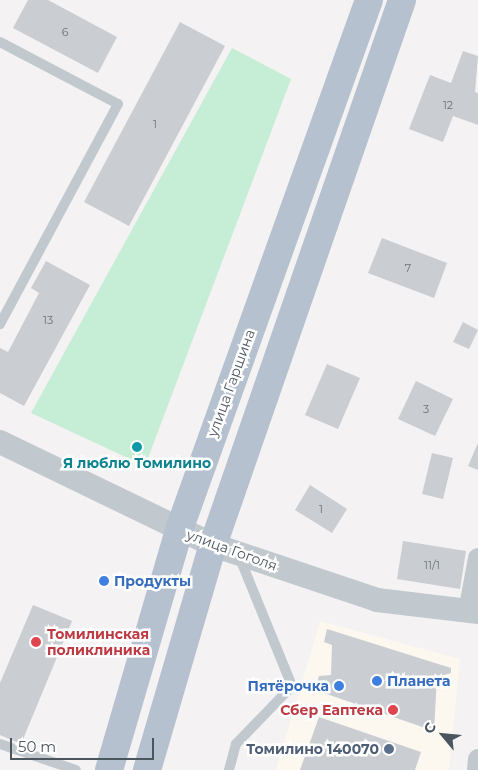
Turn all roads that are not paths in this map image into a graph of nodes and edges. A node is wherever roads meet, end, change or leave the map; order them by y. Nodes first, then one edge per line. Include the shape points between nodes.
1 (369, 0) edge
2 (402, 0) edge
3 (0, 42) edge
4 (0, 324) edge
5 (0, 442) edge
6 (179, 530) junction
7 (225, 549) junction
8 (478, 558) edge
9 (473, 612) edge
10 (0, 744) edge
11 (478, 759) edge
12 (66, 766) junction
13 (54, 770) edge
14 (76, 770) edge
15 (108, 770) edge
16 (147, 770) edge
17 (229, 770) edge
18 (478, 770) edge

1 - 6 main road, улица Гаршина
2 - 7 main road
3 - 4 lane via 118,104
5 - 6 street, улица Гоголя
6 - 7 street, улица Гоголя
6 - 15 main road, улица Гаршина
7 - 9 street, улица Гоголя via 377,600
7 - 16 main road
7 - 17 lane via 292,686 236,744
8 - 9 street
10 - 12 lane
11 - 18 street
12 - 13 lane
12 - 14 lane

